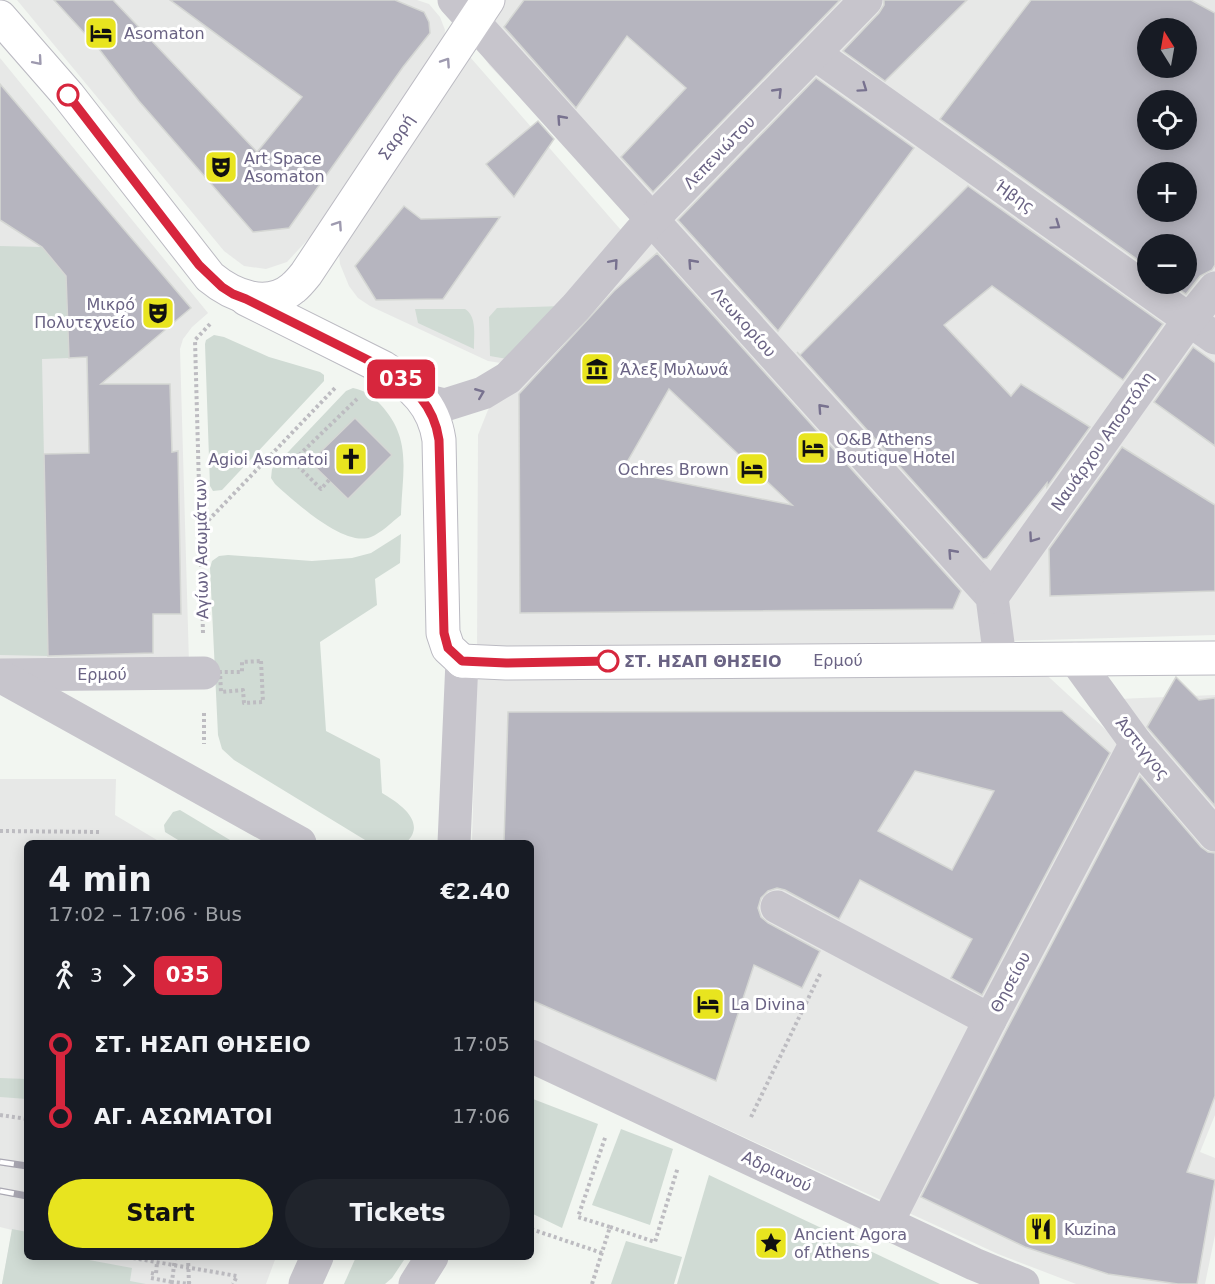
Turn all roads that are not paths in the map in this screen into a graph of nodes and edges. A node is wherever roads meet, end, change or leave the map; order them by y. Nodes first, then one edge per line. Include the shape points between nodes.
1 (866, 0) edge
2 (472, 7) edge
3 (0, 17) edge
4 (815, 54) junction
5 (653, 220) junction
6 (306, 274) junction
7 (1215, 288) edge
8 (240, 296) junction
9 (1189, 320) junction
10 (1215, 338) edge
11 (435, 402) junction
12 (992, 597) junction
13 (1215, 658) edge
14 (1000, 659) junction
15 (1075, 659) junction
16 (462, 661) junction
17 (204, 673) dead end
18 (0, 675) edge
19 (1136, 743) junction
20 (1215, 835) edge
21 (295, 840) edge
22 (454, 840) edge
23 (777, 907) dead end
24 (990, 1020) junction
25 (534, 1057) edge
26 (887, 1223) junction
27 (316, 1260) edge
28 (430, 1260) edge
29 (305, 1284) edge
30 (415, 1284) edge
31 (1023, 1284) edge

1 - 4 street, Λεπενιώτου
5 -> 2 street, Λεωκορίου
6 -> 2 street, Σαρρή
3 -> 8 street via 68,95 199,265 222,287
5 -> 4 street, Λεπενιώτου
4 -> 9 street, Ήβης
11 -> 5 street, Λεπενιώτου via 483,393 508,378
12 -> 5 street, Λεωκορίου
6 - 8 street, Σαρρή via 293,289 281,295
6 - 11 street via 318,314 345,335 424,377 435,389
7 - 9 street, Ναυάρχου Αποστόλη
8 - 11 street via 384,368
9 - 10 street, Ήβης
9 -> 12 street, Ναυάρχου Αποστόλη
11 - 16 street via 444,633 448,648
12 - 14 street
13 - 15 street, Ερμού
14 - 15 street, Ερμού
14 - 16 street, Ερμού
15 - 19 street, Άστιγγος
16 - 22 street
17 - 18 street, Ερμού
18 - 21 street
19 - 20 street, Άστιγγος
19 - 24 street, Θησείου
23 - 24 street
24 - 26 street, Θησείου
25 - 26 street, Αδριανού
26 - 31 street, Αδριανού
27 - 29 street
28 - 30 street

